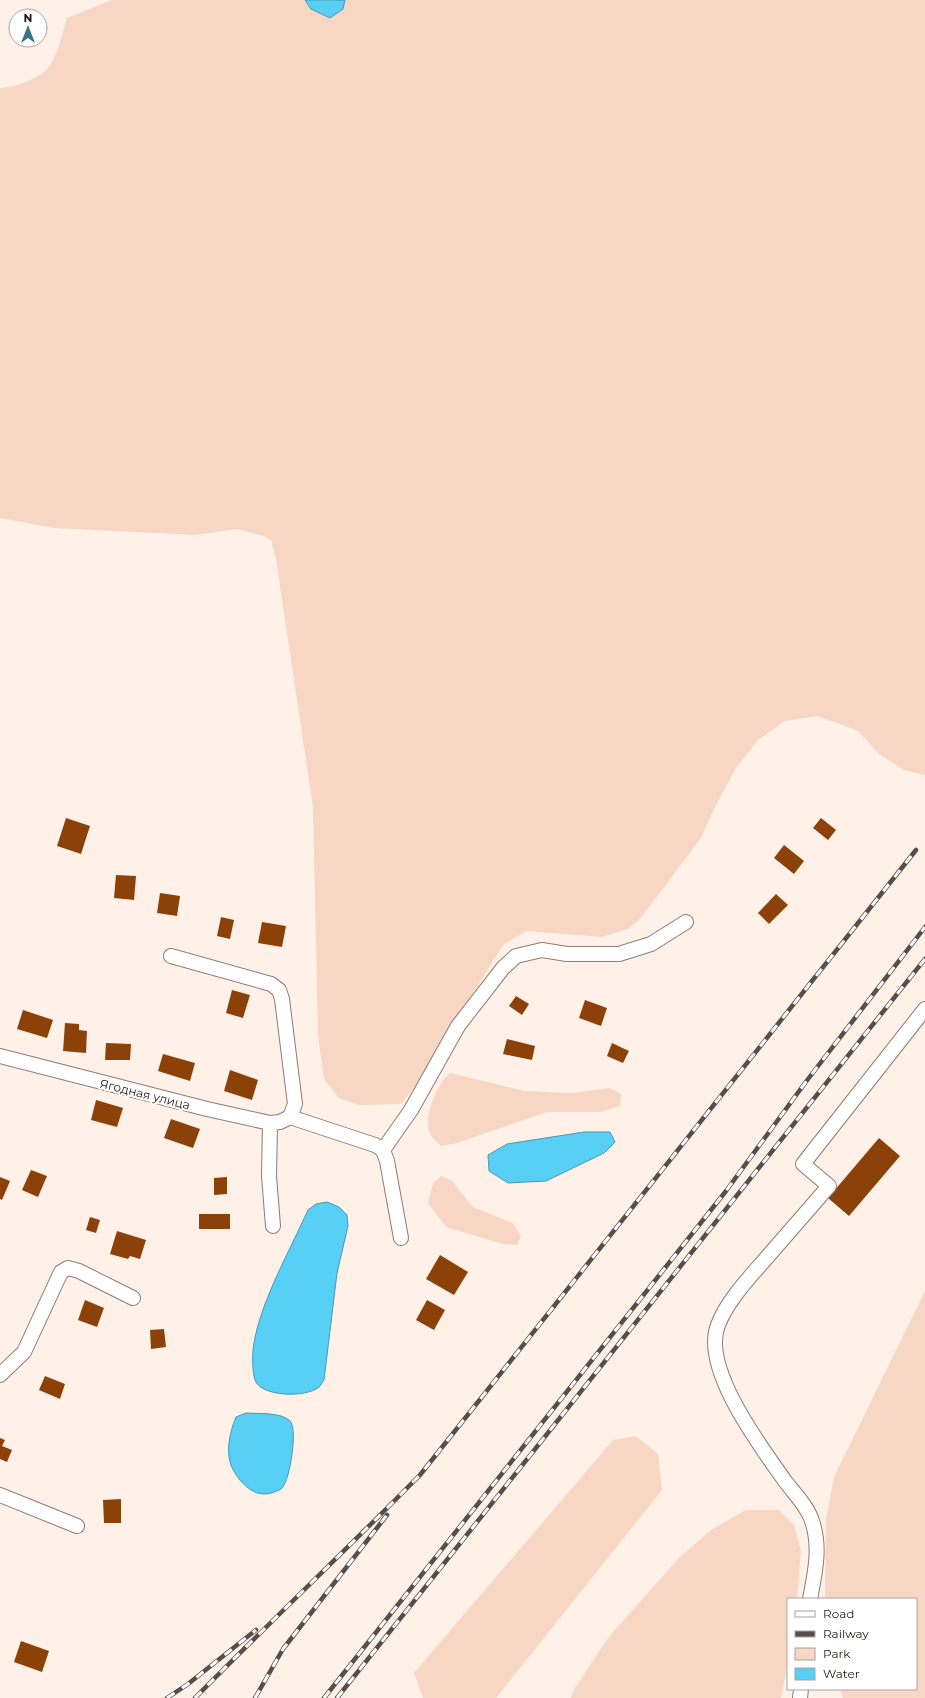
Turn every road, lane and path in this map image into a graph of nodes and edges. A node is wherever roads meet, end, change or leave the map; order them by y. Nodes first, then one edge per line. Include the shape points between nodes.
1 (686, 922) dead end
2 (171, 956) dead end
3 (925, 1009) edge
4 (0, 1056) edge
5 (290, 1117) junction
6 (270, 1123) junction
7 (383, 1150) junction
8 (273, 1226) dead end
9 (401, 1238) dead end
10 (133, 1298) dead end
11 (1, 1373) edge
12 (0, 1495) edge
13 (77, 1526) dead end
14 (810, 1598) edge

1 - 7 street via 651,944 619,954 567,954 542,950 516,956 502,968 458,1026 411,1110
2 - 5 street via 271,984 279,990 295,1104
3 - 14 street via 803,1164 829,1186 753,1273 727,1307 714,1341 722,1377 746,1424 812,1520 817,1564
4 - 6 street, Ягодная улица via 207,1110
5 - 6 street, Ягодная улица
5 - 7 street
6 - 8 street via 268,1176
7 - 9 street
10 - 11 street via 78,1271 68,1268 64,1270 24,1352
12 - 13 street

